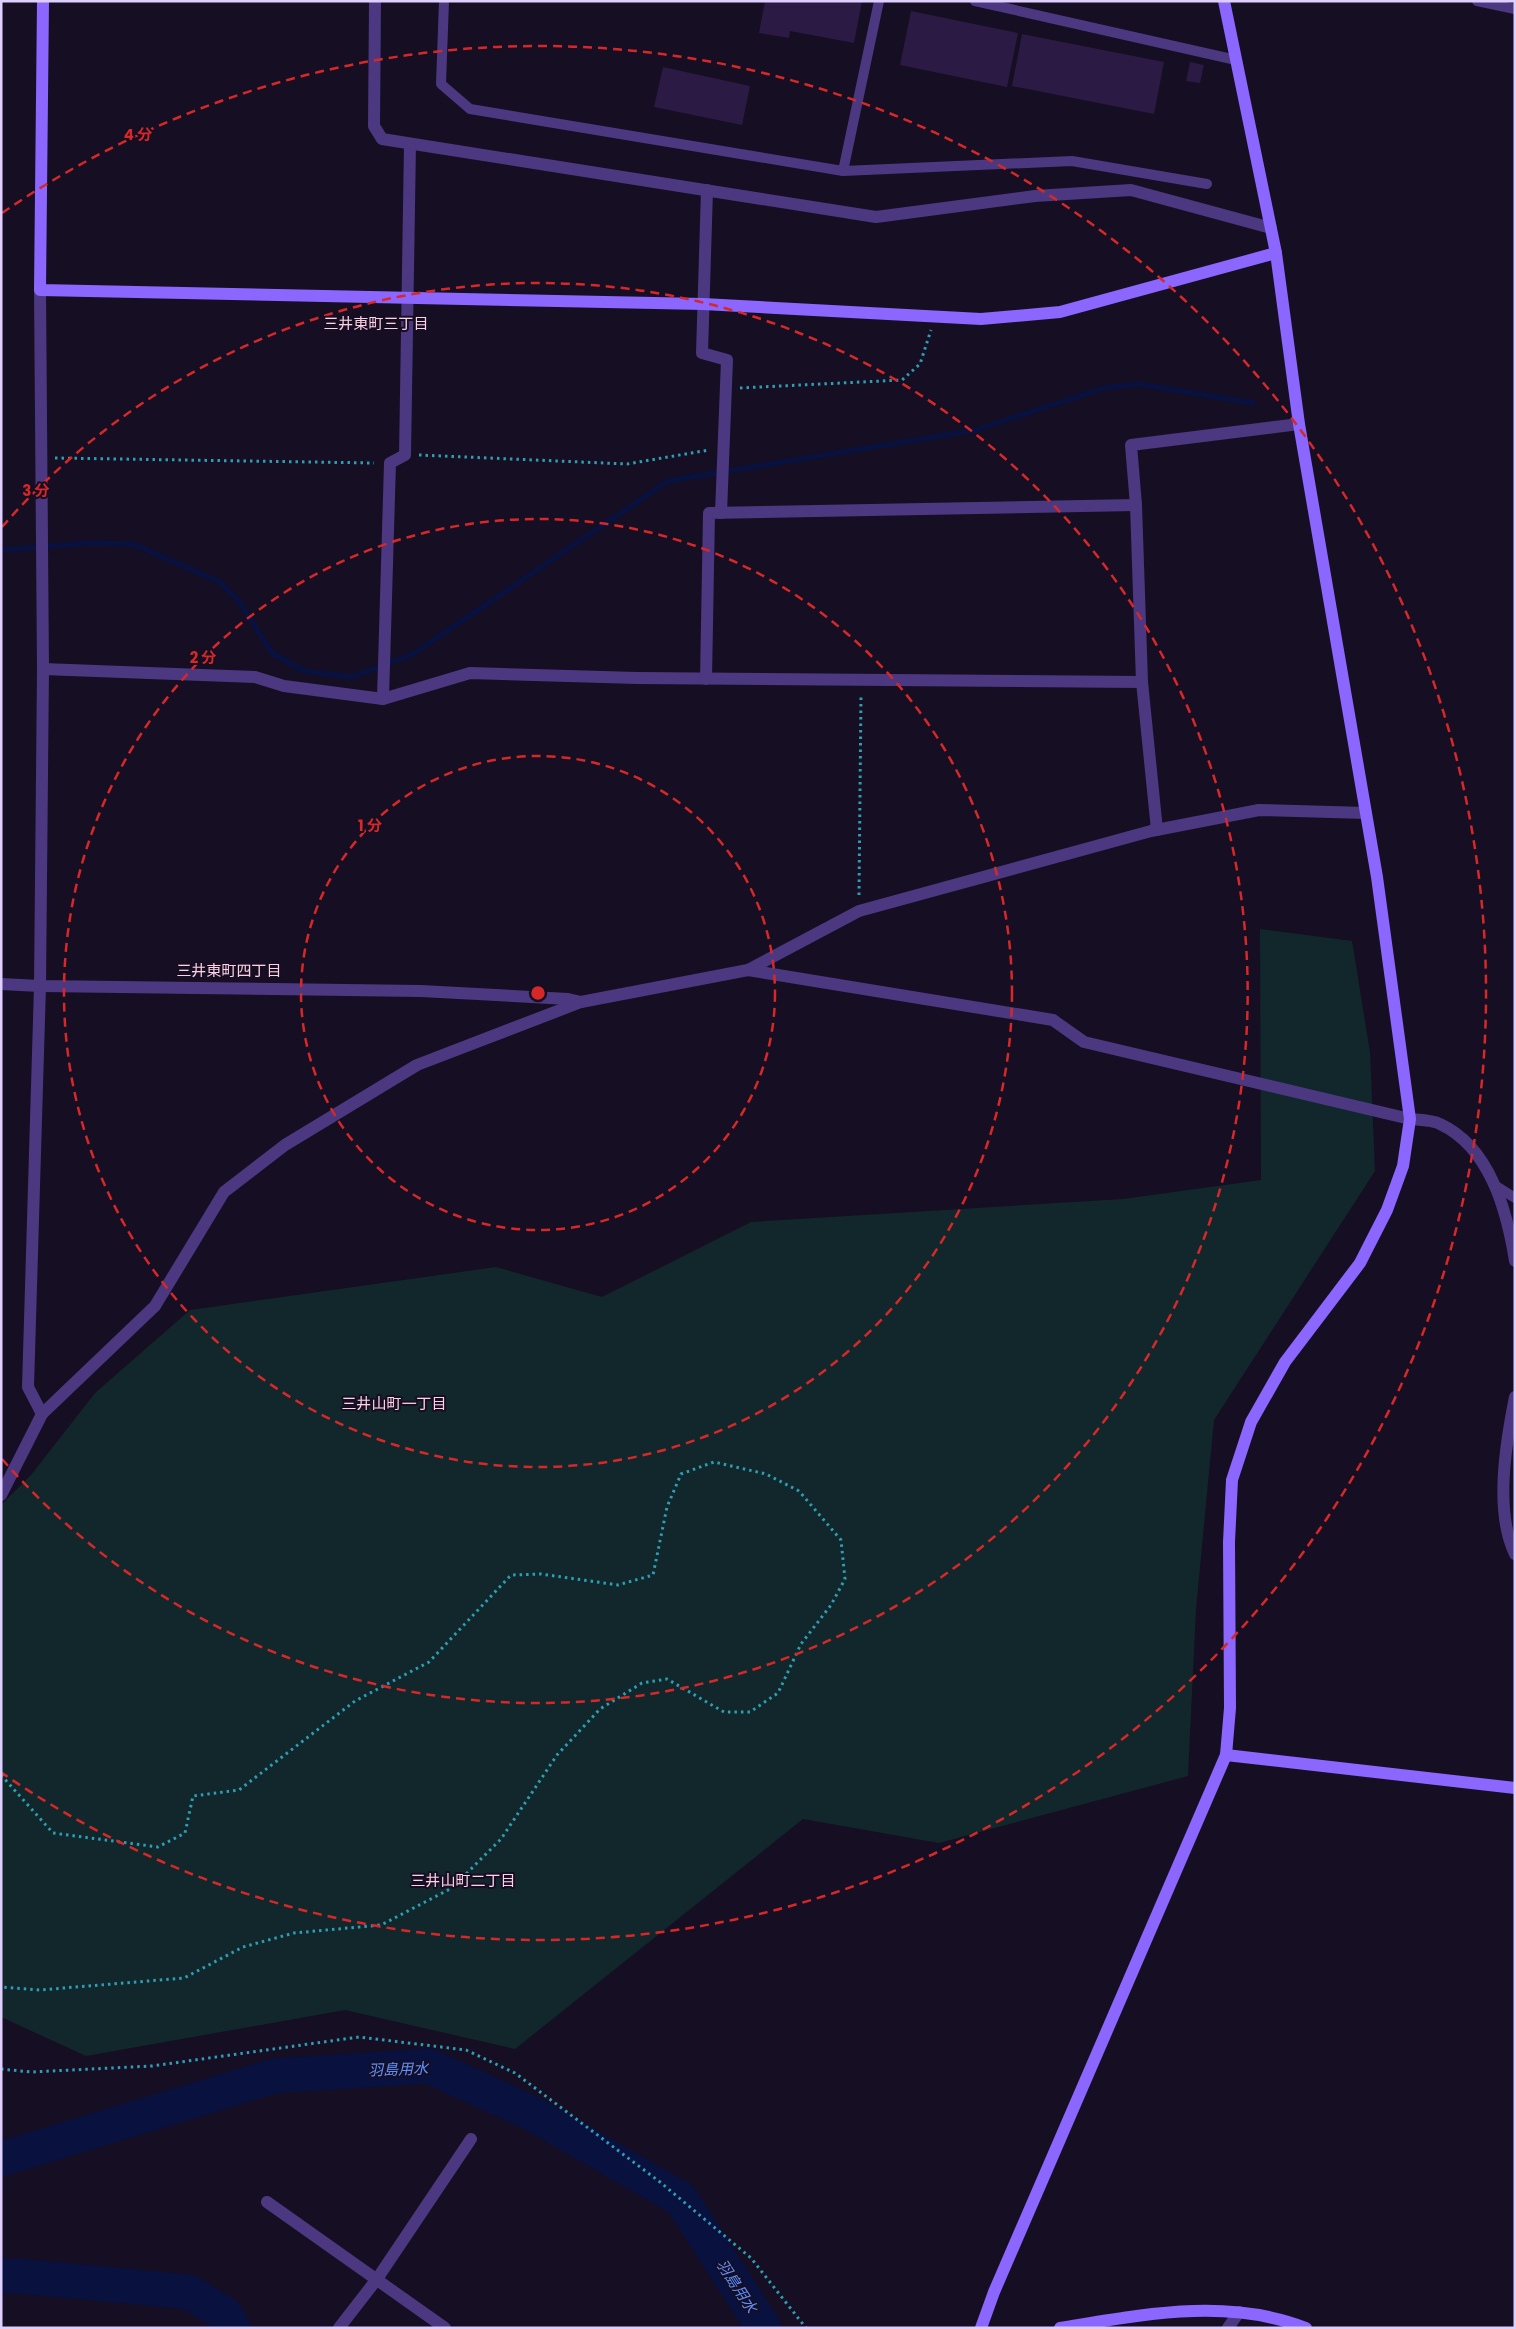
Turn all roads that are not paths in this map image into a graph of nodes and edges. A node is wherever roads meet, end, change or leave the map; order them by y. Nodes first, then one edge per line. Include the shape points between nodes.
1 (43, 1) edge
2 (375, 1) edge
3 (444, 1) edge
4 (879, 1) edge
5 (975, 1) edge
6 (1224, 1) edge
7 (1477, 1) edge
8 (1515, 9) edge
9 (1236, 60) junction
10 (410, 144) junction
11 (843, 171) junction
12 (1208, 184) dead end
13 (708, 190) junction
14 (1272, 228) junction
15 (1276, 252) junction
16 (40, 290) junction
17 (408, 300) junction
18 (703, 304) junction
19 (1299, 424) junction
20 (1136, 505) junction
21 (721, 513) junction
22 (43, 669) junction
23 (706, 679) junction
24 (1142, 682) junction
25 (383, 698) junction
26 (1366, 813) junction
27 (1157, 830) junction
28 (748, 970) junction
29 (1, 984) edge
30 (40, 986) junction
31 (581, 1002) junction
32 (1410, 1119) junction
33 (1493, 1184) junction
34 (1515, 1198) edge
35 (1515, 1261) edge
36 (1515, 1398) edge
37 (42, 1414) junction
38 (1, 1495) edge
39 (1515, 1554) edge
40 (1226, 1755) junction
41 (1515, 1788) edge
42 (471, 2139) dead end
43 (267, 2202) dead end
44 (378, 2279) junction
45 (1239, 2312) junction
46 (339, 2328) edge
47 (446, 2328) edge
48 (981, 2328) edge
49 (1060, 2328) edge
50 (1228, 2328) edge
51 (1306, 2328) edge

1 - 16 street
2 - 10 street via 374,126 382,139
3 - 11 lane via 441,84 470,109
4 - 11 lane
5 - 9 lane
6 - 9 street
7 - 8 lane
9 - 14 street
10 - 13 street
10 - 17 street
11 - 12 lane via 1072,161
13 - 14 street via 876,217 1035,196 1131,190
13 - 18 street
14 - 15 street
15 - 18 street via 1060,312 1034,316 981,318
15 - 19 street
16 - 17 street
16 - 22 street
17 - 18 street
17 - 25 street via 405,455 390,463
18 - 21 street via 702,353 727,360
19 - 20 street via 1131,445
19 - 26 street
20 - 21 street
20 - 24 street
21 - 23 street via 709,513
22 - 25 street via 255,677 284,686
22 - 30 street
23 - 24 street
23 - 25 street via 470,673
24 - 27 street
26 - 27 street via 1258,810
26 - 32 street
27 - 28 street via 859,911
28 - 31 street
28 - 32 street via 1053,1020 1084,1042
29 - 30 street
30 - 31 street via 421,990
30 - 37 street via 28,1387
31 - 37 street via 417,1065 285,1145 224,1192 155,1306
32 - 33 street via 1439,1123 1462,1137 1488,1170
32 - 40 street via 1403,1166 1387,1210 1360,1263 1285,1362 1251,1422 1232,1480 1230,1708
33 - 34 lane
33 - 35 street via 1510,1228
36 - 39 street via 1504,1448 1504,1518
37 - 38 street
40 - 41 street
40 - 48 street
42 - 44 street
43 - 44 street
44 - 46 street
44 - 47 street
45 - 49 street via 1174,2312
45 - 50 street
45 - 51 street via 1276,2318

